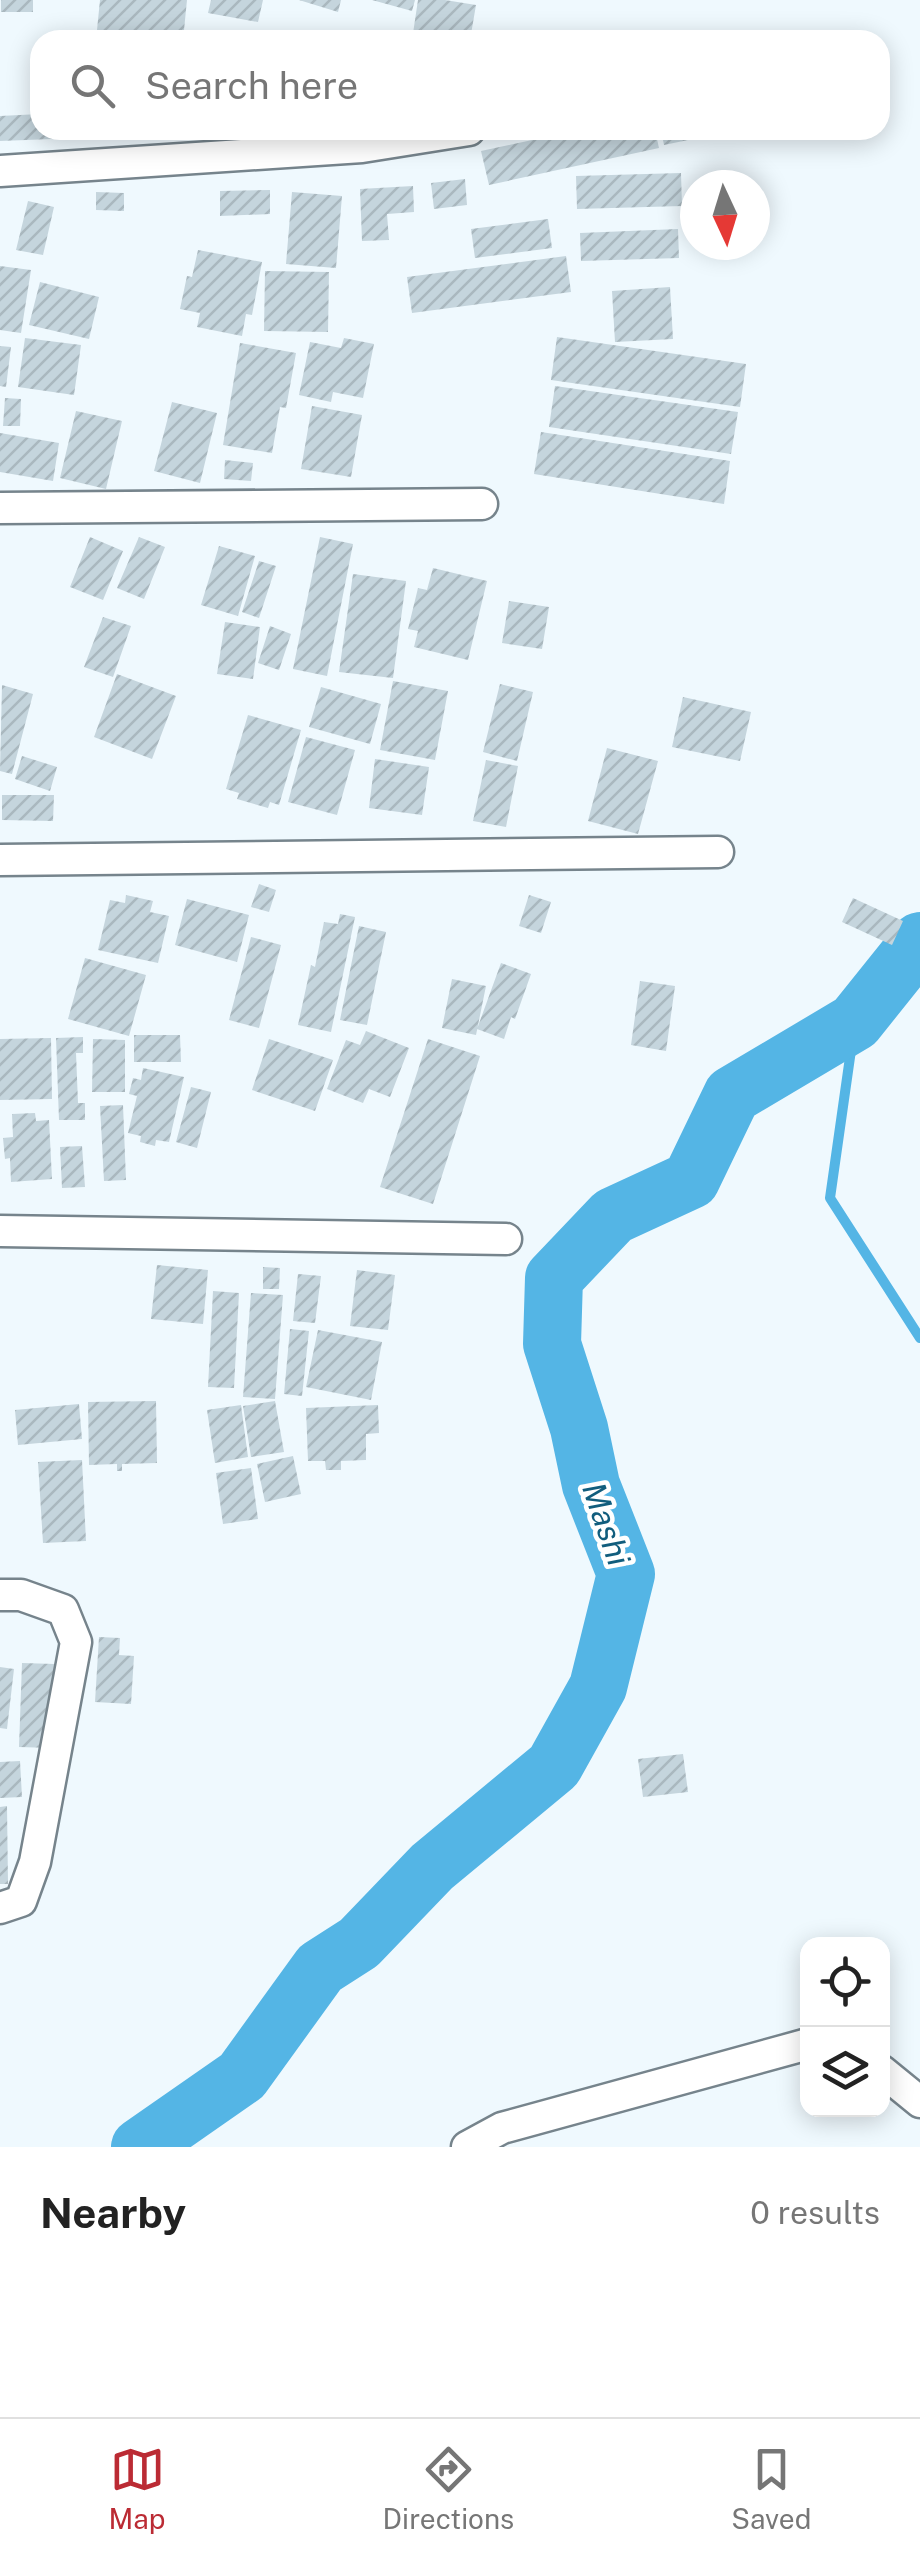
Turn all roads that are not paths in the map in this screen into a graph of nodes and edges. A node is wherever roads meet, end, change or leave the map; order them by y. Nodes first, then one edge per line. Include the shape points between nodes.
1 (406, 140) edge
2 (0, 171) edge
3 (482, 504) dead end
4 (0, 508) edge
5 (718, 852) dead end
6 (0, 860) edge
7 (0, 1232) edge
8 (506, 1239) dead end
9 (0, 1594) edge
10 (0, 1908) edge
11 (800, 2046) edge
12 (890, 2077) edge
13 (920, 2102) edge
14 (467, 2147) edge

1 - 2 street
3 - 4 street
5 - 6 street
7 - 8 street
9 - 10 street via 21,1594 64,1610 76,1642 35,1862 21,1900
11 - 14 street via 502,2128
12 - 13 street

